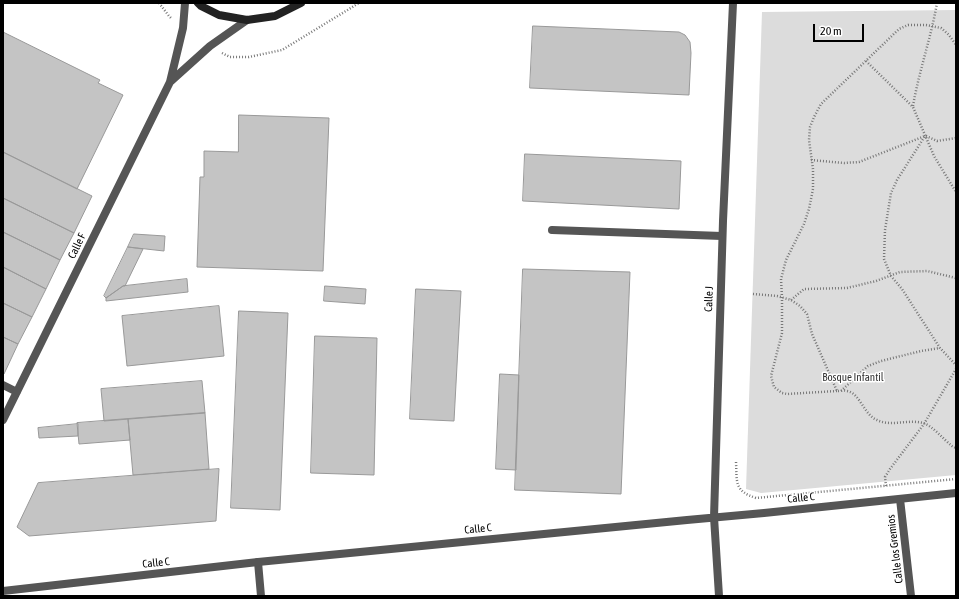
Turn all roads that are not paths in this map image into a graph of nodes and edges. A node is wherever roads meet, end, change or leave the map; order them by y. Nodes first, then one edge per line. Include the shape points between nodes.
1 (185, 3) edge
2 (198, 3) edge
3 (301, 3) edge
4 (733, 3) edge
5 (247, 20) junction
6 (170, 82) junction
7 (552, 230) dead end
8 (722, 236) junction
9 (3, 385) edge
10 (17, 392) junction
11 (3, 420) edge
12 (956, 493) edge
13 (900, 499) junction
14 (714, 518) junction
15 (258, 562) junction
16 (3, 591) edge
17 (261, 596) edge
18 (719, 596) edge
19 (912, 596) edge

1 - 6 street, Calle F via 183,28
2 - 5 street via 219,15
3 - 5 street via 275,16
4 - 8 street, Calle J
5 - 6 street, Calle F via 210,46
6 - 10 street, Calle F
7 - 8 street
8 - 14 street, Calle J
9 - 10 street
10 - 11 street, Calle F
12 - 13 street, Calle C
13 - 14 street, Calle C
13 - 19 street, Calle los Gremios
14 - 15 street, Calle C
14 - 18 street, Calle J
15 - 16 street, Calle C
15 - 17 street

